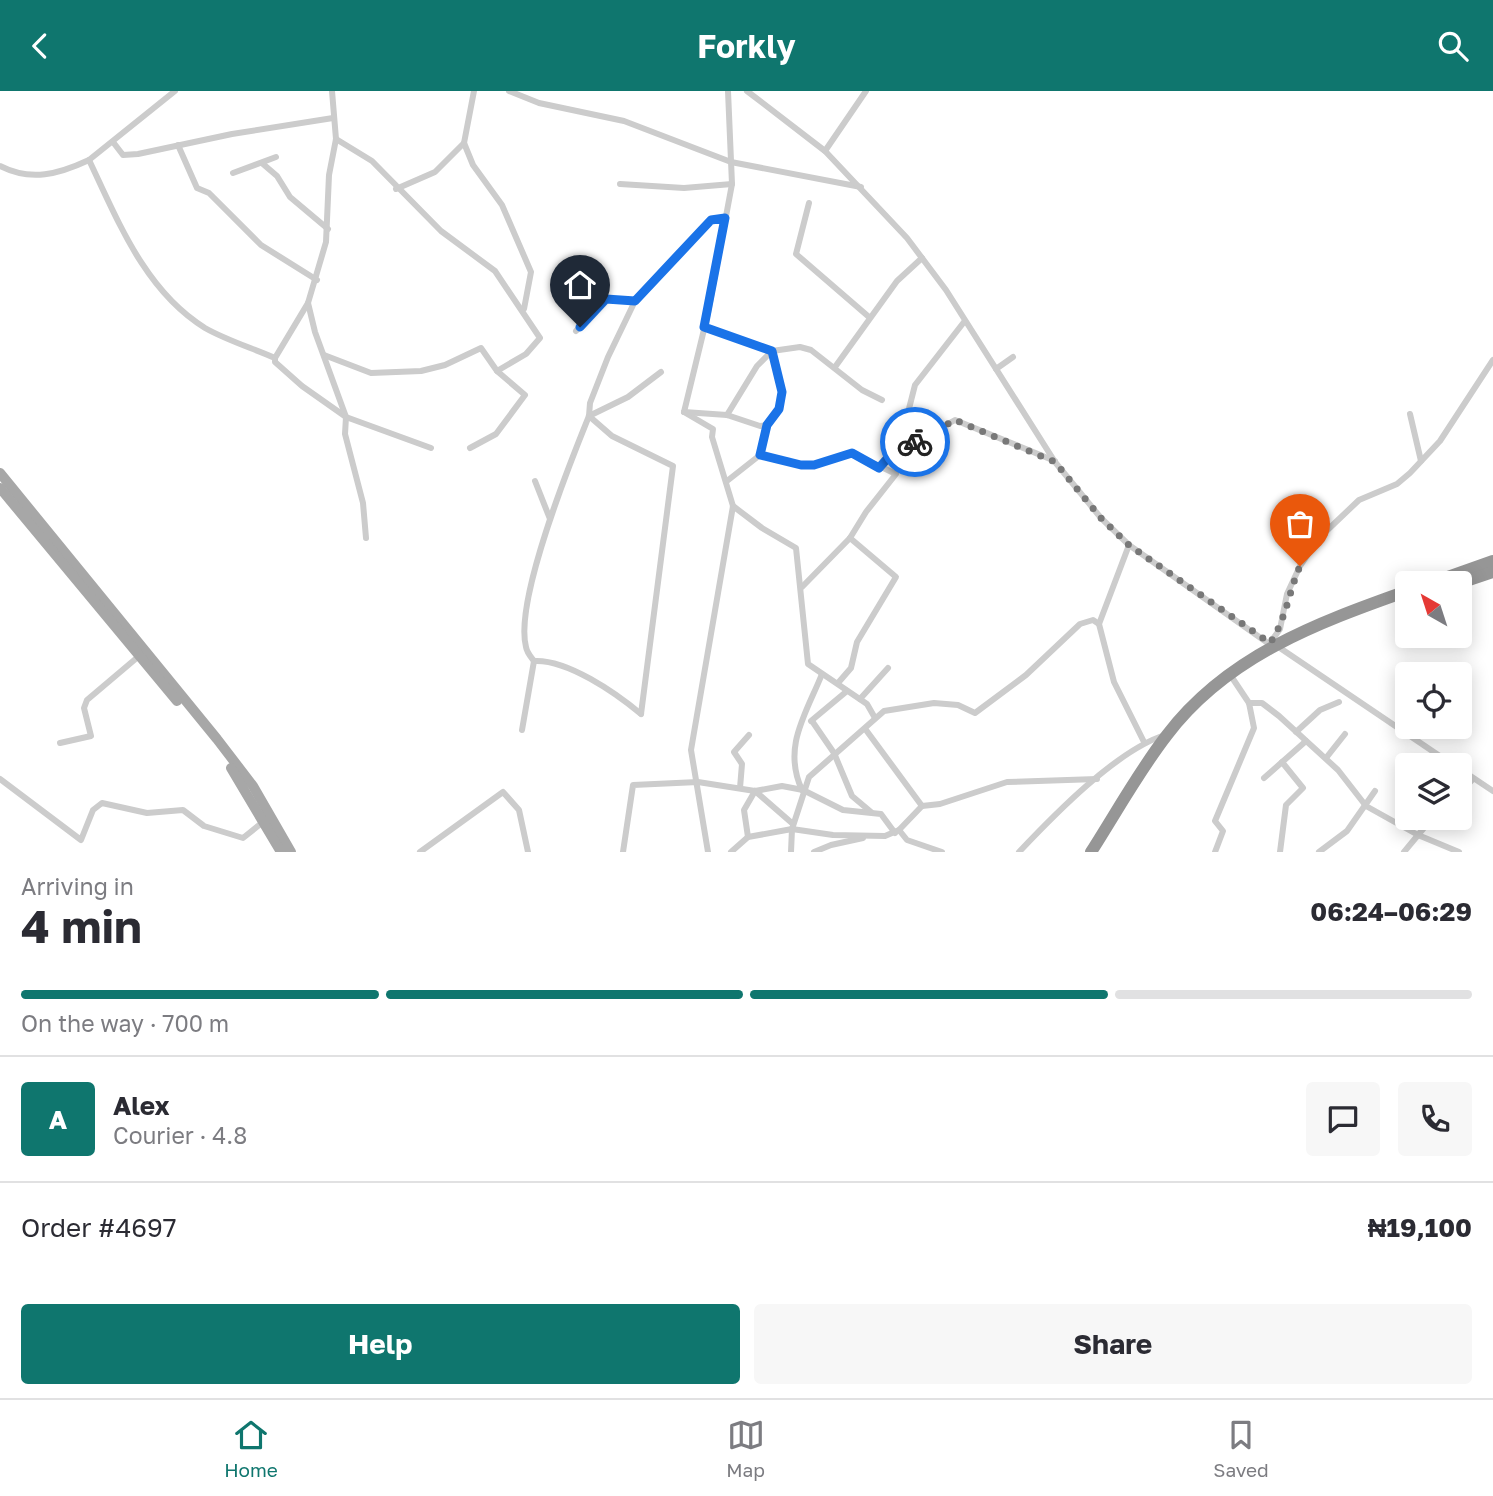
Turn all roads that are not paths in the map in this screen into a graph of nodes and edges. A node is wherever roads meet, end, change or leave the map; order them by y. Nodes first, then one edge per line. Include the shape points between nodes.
1 (175, 91) edge
2 (332, 91) edge
3 (474, 91) edge
4 (509, 91) edge
5 (728, 91) edge
6 (747, 91) edge
7 (866, 91) edge
8 (333, 118) junction
9 (336, 138) junction
10 (113, 142) junction
11 (464, 143) junction
12 (178, 145) junction
13 (825, 152) junction
14 (276, 157) dead end
15 (89, 160) junction
16 (732, 162) junction
17 (263, 164) junction
18 (0, 166) edge
19 (233, 173) dead end
20 (620, 184) dead end
21 (732, 184) junction
22 (861, 187) junction
23 (396, 189) junction
24 (809, 203) dead end
25 (725, 218) junction
26 (328, 229) junction
27 (922, 258) junction
28 (317, 280) junction
29 (635, 301) junction
30 (308, 303) junction
31 (524, 309) junction
32 (869, 317) junction
33 (964, 322) junction
34 (704, 327) junction
35 (576, 331) dead end
36 (772, 351) junction
37 (324, 355) junction
38 (1013, 357) dead end
39 (275, 358) junction
40 (1493, 360) edge
41 (835, 367) junction
42 (996, 369) junction
43 (497, 371) junction
44 (660, 372) dead end
45 (882, 400) dead end
46 (684, 412) junction
47 (1410, 414) dead end
48 (727, 415) junction
49 (589, 416) junction
50 (346, 417) junction
51 (767, 425) junction
52 (900, 444) junction
53 (430, 447) dead end
54 (470, 448) dead end
55 (760, 455) junction
56 (1421, 461) junction
57 (1055, 462) junction
58 (879, 468) junction
59 (0, 473) edge
60 (535, 481) dead end
61 (727, 481) junction
62 (0, 488) edge
63 (733, 506) junction
64 (550, 519) junction
65 (366, 538) dead end
66 (850, 538) junction
67 (1129, 545) junction
68 (1493, 561) edge
69 (1465, 571) edge
70 (1493, 572) edge
71 (1472, 579) edge
72 (802, 587) junction
73 (1395, 595) edge
74 (1395, 604) edge
75 (1099, 624) junction
76 (1274, 646) junction
77 (139, 656) junction
78 (534, 661) junction
79 (888, 668) dead end
80 (822, 674) junction
81 (1233, 679) junction
82 (838, 683) junction
83 (847, 691) junction
84 (860, 699) junction
85 (1339, 702) dead end
86 (1249, 703) junction
87 (875, 718) junction
88 (813, 721) junction
89 (803, 722) junction
90 (522, 730) dead end
91 (866, 730) junction
92 (1296, 732) junction
93 (1345, 734) dead end
94 (749, 735) dead end
95 (1167, 735) junction
96 (1144, 741) junction
97 (1306, 741) junction
98 (60, 743) dead end
99 (834, 753) junction
100 (1435, 753) edge
101 (1326, 758) junction
102 (1282, 762) junction
103 (1264, 778) dead end
104 (0, 779) edge
105 (1097, 779) junction
106 (1473, 779) edge
107 (698, 782) junction
108 (740, 788) junction
109 (803, 790) junction
110 (755, 791) junction
111 (1375, 791) dead end
112 (1493, 791) edge
113 (922, 806) junction
114 (1366, 806) junction
115 (891, 812) dead end
116 (872, 813) junction
117 (881, 814) junction
118 (265, 821) junction
119 (793, 826) junction
120 (1422, 830) edge
121 (897, 832) junction
122 (1418, 835) junction
123 (748, 837) junction
124 (872, 837) junction
125 (281, 852) edge
126 (290, 852) edge
127 (420, 852) edge
128 (528, 852) edge
129 (623, 852) edge
130 (708, 852) edge
131 (731, 852) edge
132 (791, 852) edge
133 (814, 852) edge
134 (942, 852) edge
135 (1019, 852) edge
136 (1091, 852) edge
137 (1098, 852) edge
138 (1216, 852) edge
139 (1280, 852) edge
140 (1319, 852) edge
141 (1404, 852) edge
142 (1459, 852) edge

1 - 10 street
2 - 8 street
3 - 11 street
4 - 16 street via 539,103 624,121
5 - 16 street
6 - 13 street
7 - 13 street
8 - 9 street
8 - 12 street
9 - 23 street via 372,161
9 - 26 street via 329,175
10 - 12 street via 125,155
10 - 15 street
11 - 23 street via 435,172
11 - 31 street via 473,165 502,205 531,272
12 - 28 street via 197,188 209,194 261,245
13 - 22 street
14 - 17 street
15 - 18 street via 56,174 35,176
15 - 39 street via 152,279 205,328
16 - 21 street
16 - 22 street
17 - 19 street
17 - 26 street via 290,197
20 - 21 street via 684,188
21 - 25 street
22 - 27 street
23 - 31 street via 441,231 495,271
24 - 32 street via 796,254
25 - 29 street via 711,220
25 - 34 street
26 - 28 street
27 - 32 street
27 - 33 street
28 - 30 street
29 - 35 street via 606,299
29 - 49 street via 608,357
30 - 37 street
30 - 39 street
31 - 43 street via 541,338 526,354
32 - 41 street
33 - 42 street
33 - 52 street via 915,385
34 - 36 street
34 - 46 street
36 - 41 street via 800,347
36 - 48 street via 757,366
36 - 51 street via 782,392 779,409
37 - 43 street via 371,373 421,371 481,348
37 - 50 street
38 - 42 street
39 - 50 street via 302,386
40 - 56 street via 1440,442
41 - 45 street
42 - 57 street
43 - 54 street via 525,395 496,434
44 - 49 street via 628,397
46 - 48 street
46 - 61 street via 713,429
47 - 56 street
48 - 51 street
49 - 64 street
49 - 78 street via 612,436 673,466 641,714 607,686 556,661
50 - 53 street
50 - 65 street via 345,434 363,503
51 - 55 street
52 - 57 street via 912,444 955,420
52 - 58 street
55 - 58 street via 814,465 852,453
55 - 61 street
56 - 76 street via 1397,484 1359,500 1318,539 1287,594
57 - 67 street
58 - 66 street via 896,475
59 - 126 main road via 253,786
60 - 64 street
61 - 63 street
62 - 77 main road
63 - 72 street via 794,546
63 - 107 street via 691,750
64 - 78 street via 527,606 526,647
66 - 72 street
66 - 82 street via 895,576 857,642 851,668
67 - 75 street
67 - 76 street
68 - 69 highway
70 - 71 highway
72 - 80 street via 808,664
73 - 76 highway via 1316,624
74 - 76 highway
75 - 87 street via 1093,620 1080,624 1026,675 975,713 958,705 934,703 895,707
75 - 96 street via 1114,682
76 - 81 highway
76 - 95 highway via 1209,690
76 - 100 street
77 - 98 street via 87,700 84,708 91,736
77 - 118 main road via 216,748
78 - 90 street
79 - 84 street
80 - 82 street
80 - 89 street
81 - 86 street
81 - 137 highway via 1178,730
82 - 83 street
83 - 84 street
83 - 88 street
84 - 87 street
85 - 92 street via 1320,710
86 - 92 street via 1262,703
86 - 138 street via 1254,728 1215,821 1223,831
87 - 91 street
88 - 89 street
88 - 99 street
89 - 109 street via 792,757
91 - 99 street
91 - 113 street
92 - 97 street
93 - 101 street
94 - 108 street via 734,752 742,764
95 - 96 street
95 - 136 highway
96 - 105 street
97 - 101 street
97 - 102 street
99 - 109 street via 810,776
99 - 116 street via 852,796
101 - 114 street
102 - 103 street
102 - 139 street via 1303,788 1286,806
104 - 118 street via 81,841 93,810 102,803 147,813 183,810 204,826 243,838
105 - 113 street via 1007,782
105 - 135 street
106 - 112 street
107 - 108 street
107 - 129 street via 633,785
107 - 130 street
108 - 110 street
109 - 110 street via 779,786
109 - 116 street via 843,810
109 - 119 street
110 - 119 street
110 - 123 street via 744,810
111 - 114 street
113 - 121 street
114 - 122 street
114 - 140 street via 1338,839
115 - 117 street
116 - 117 street
117 - 121 street
118 - 125 main road
119 - 123 street
119 - 124 street
119 - 132 street
120 - 122 street
121 - 124 street
121 - 134 street
122 - 141 street
122 - 142 street
123 - 131 street
124 - 133 street
127 - 128 street via 503,792 519,810

